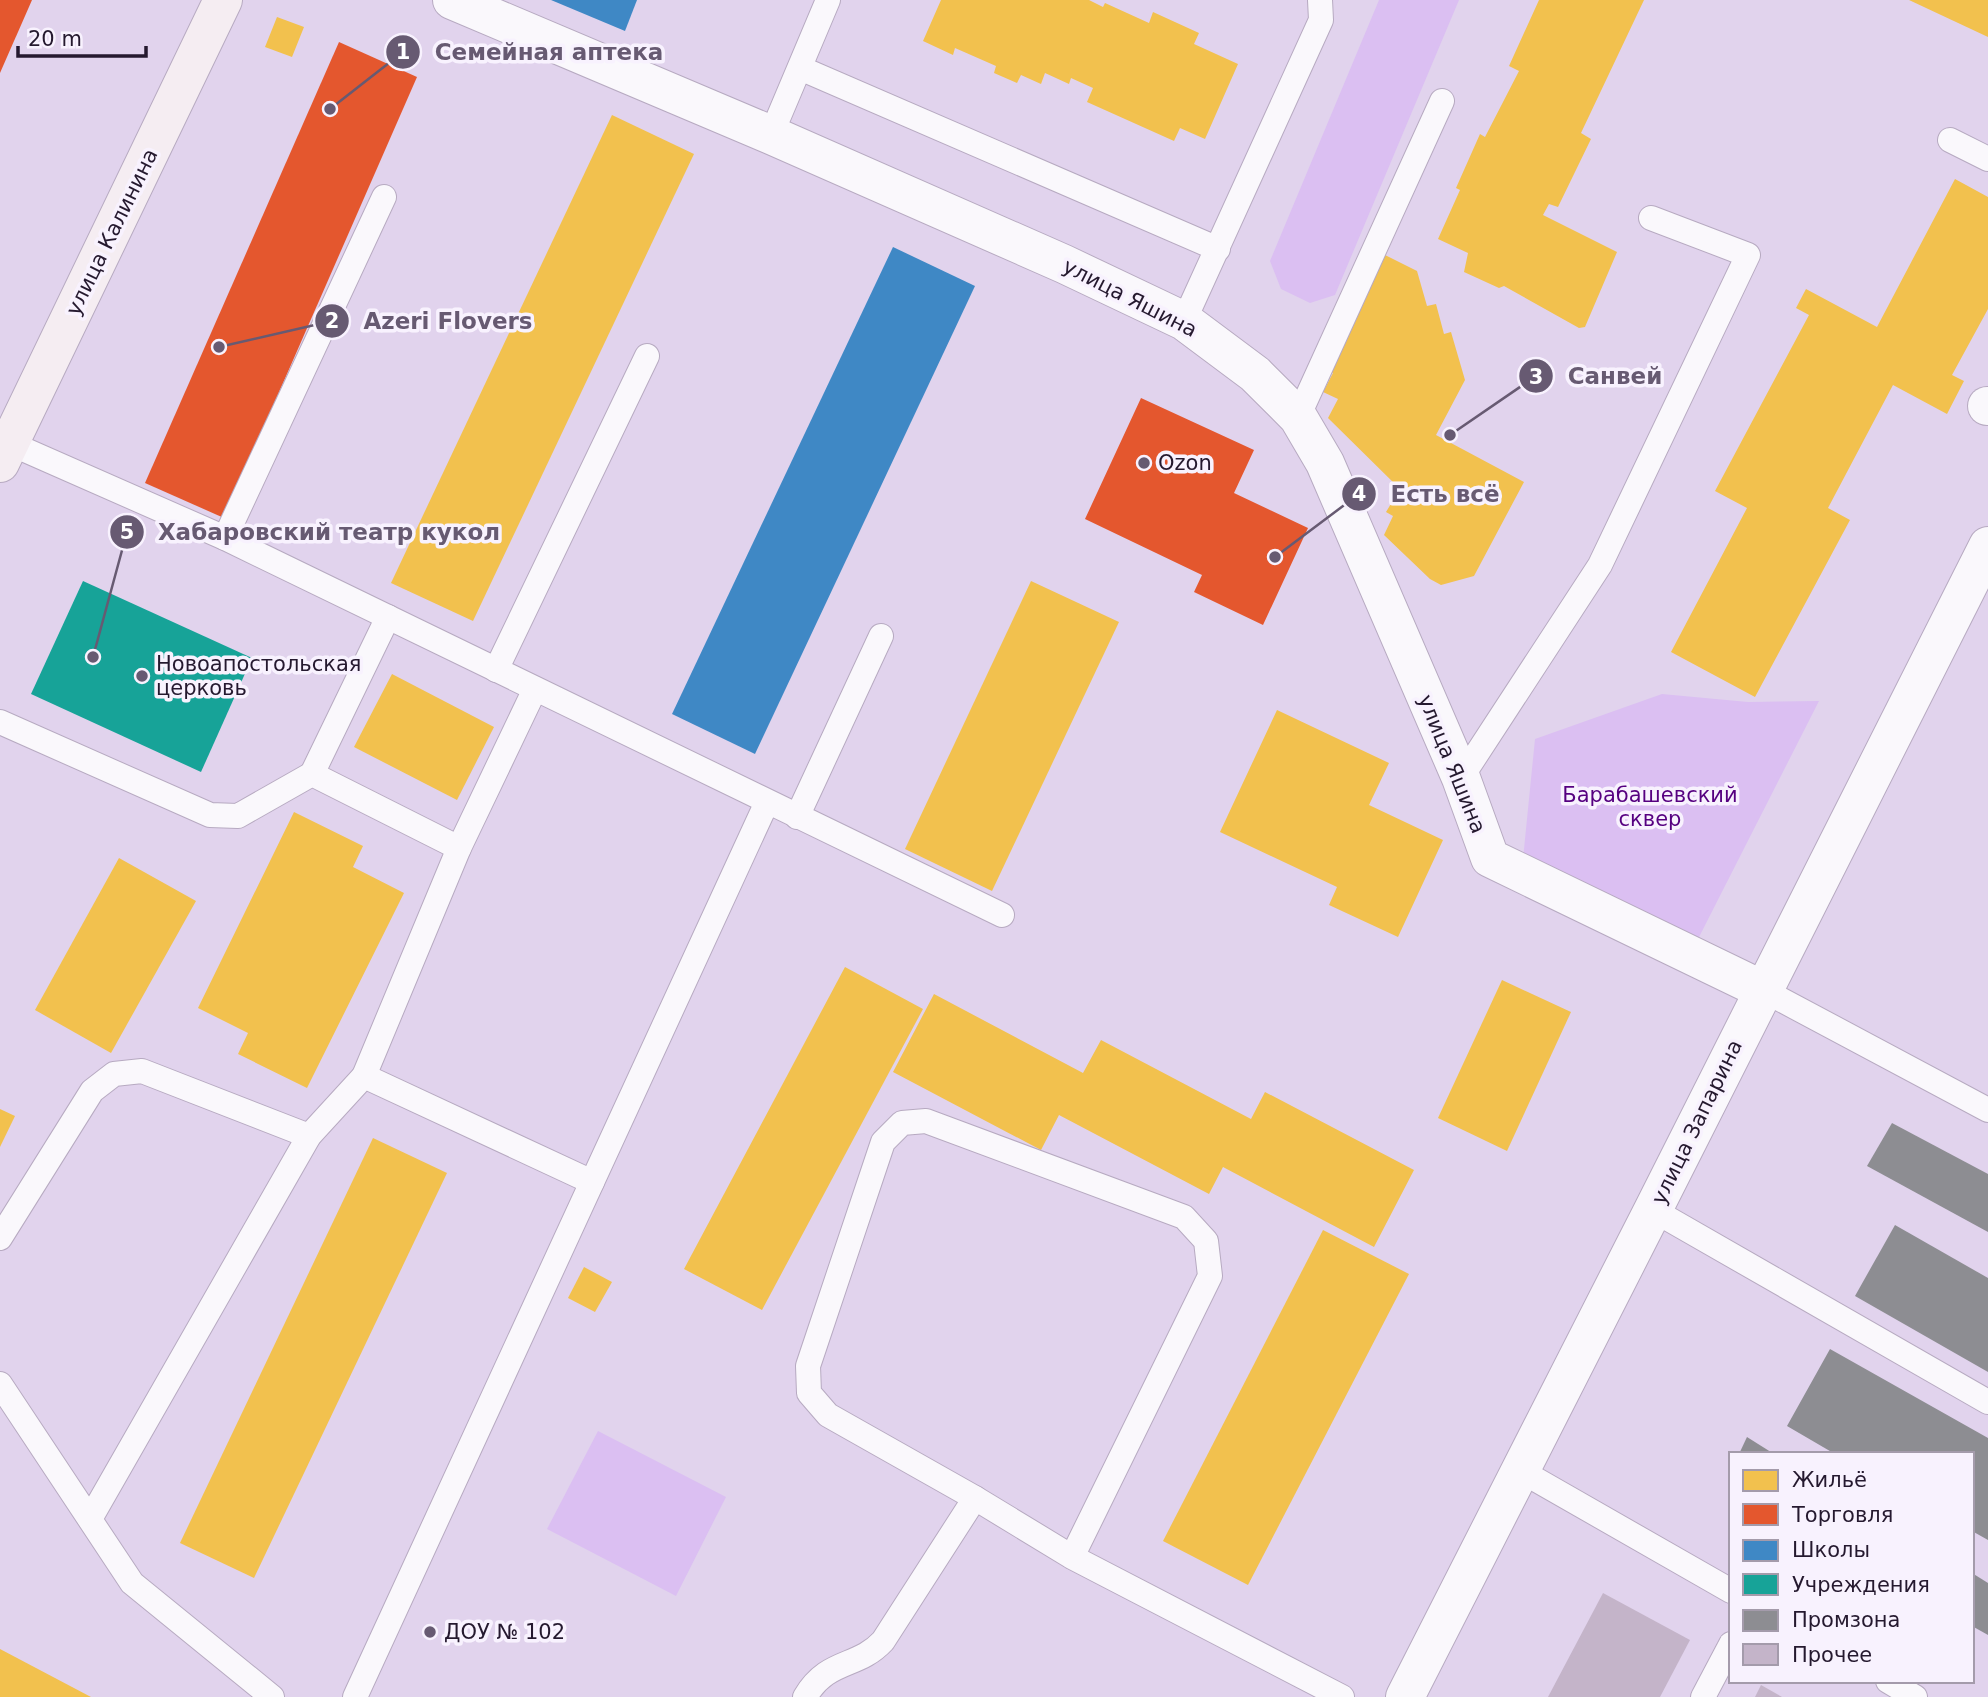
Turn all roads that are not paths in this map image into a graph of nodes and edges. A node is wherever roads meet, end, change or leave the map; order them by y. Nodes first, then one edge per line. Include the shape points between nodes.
1 (223, 0) edge
2 (452, 0) edge
3 (828, 0) edge
4 (1320, 0) edge
5 (800, 68) junction
6 (1442, 101) dead end
7 (771, 135) junction
8 (1950, 140) dead end
9 (1988, 159) edge
10 (384, 197) dead end
11 (1651, 218) dead end
12 (1218, 249) junction
13 (1184, 321) junction
14 (647, 356) dead end
15 (1298, 417) junction
16 (3, 449) edge
17 (225, 538) junction
18 (1988, 547) edge
19 (388, 618) junction
20 (881, 636) dead end
21 (496, 670) junction
22 (535, 689) junction
23 (0, 722) edge
24 (312, 774) junction
25 (1461, 778) junction
26 (767, 802) junction
27 (797, 817) junction
28 (459, 848) junction
29 (1002, 915) dead end
30 (1763, 990) junction
31 (363, 1076) junction
32 (1988, 1110) edge
33 (309, 1136) junction
34 (592, 1182) junction
35 (1653, 1210) junction
36 (0, 1238) edge
37 (0, 1384) edge
38 (1988, 1402) edge
39 (1521, 1471) junction
40 (975, 1498) junction
41 (90, 1519) junction
42 (1072, 1557) junction
43 (1729, 1590) edge
44 (1729, 1648) edge
45 (1891, 1683) edge
46 (272, 1697) edge
47 (355, 1697) edge
48 (805, 1697) edge
49 (1342, 1697) edge
50 (1405, 1697) edge
51 (1703, 1697) edge
52 (1915, 1697) edge

1 - 16 main road, улица Калинина
2 - 7 street, улица Яшина
3 - 5 lane
4 - 12 lane via 1321,19
5 - 7 lane
5 - 12 lane
6 - 15 lane
7 - 13 street, улица Яшина
8 - 9 lane
10 - 17 lane
11 - 25 lane via 1748,255 1600,565
12 - 13 lane
13 - 15 street, улица Яшина via 1255,374
14 - 21 lane
15 - 25 street, улица Яшина via 1325,463
16 - 17 lane
17 - 19 lane
18 - 30 street, улица Запарина
19 - 21 lane
19 - 24 lane
20 - 27 lane
21 - 22 lane
22 - 26 lane
22 - 28 lane
23 - 24 lane via 210,815 238,816
24 - 28 lane
25 - 30 street, улица Яшина via 1490,859
26 - 27 lane
26 - 34 lane
27 - 29 lane
28 - 31 lane
30 - 32 lane
30 - 35 street, улица Запарина
31 - 33 lane
31 - 34 lane
33 - 36 lane via 142,1071 114,1074 92,1091
33 - 41 lane
34 - 47 lane
35 - 38 lane
35 - 39 street, улица Запарина
37 - 41 lane
39 - 43 lane
39 - 50 street, улица Запарина
40 - 42 lane
40 - 42 lane via 828,1415 809,1393 808,1366 878,1155 883,1142 902,1123 926,1121 1184,1217 1206,1241 1210,1276
40 - 48 lane via 876,1650 821,1675
41 - 46 lane via 132,1583
42 - 49 lane
44 - 51 lane
45 - 52 lane

